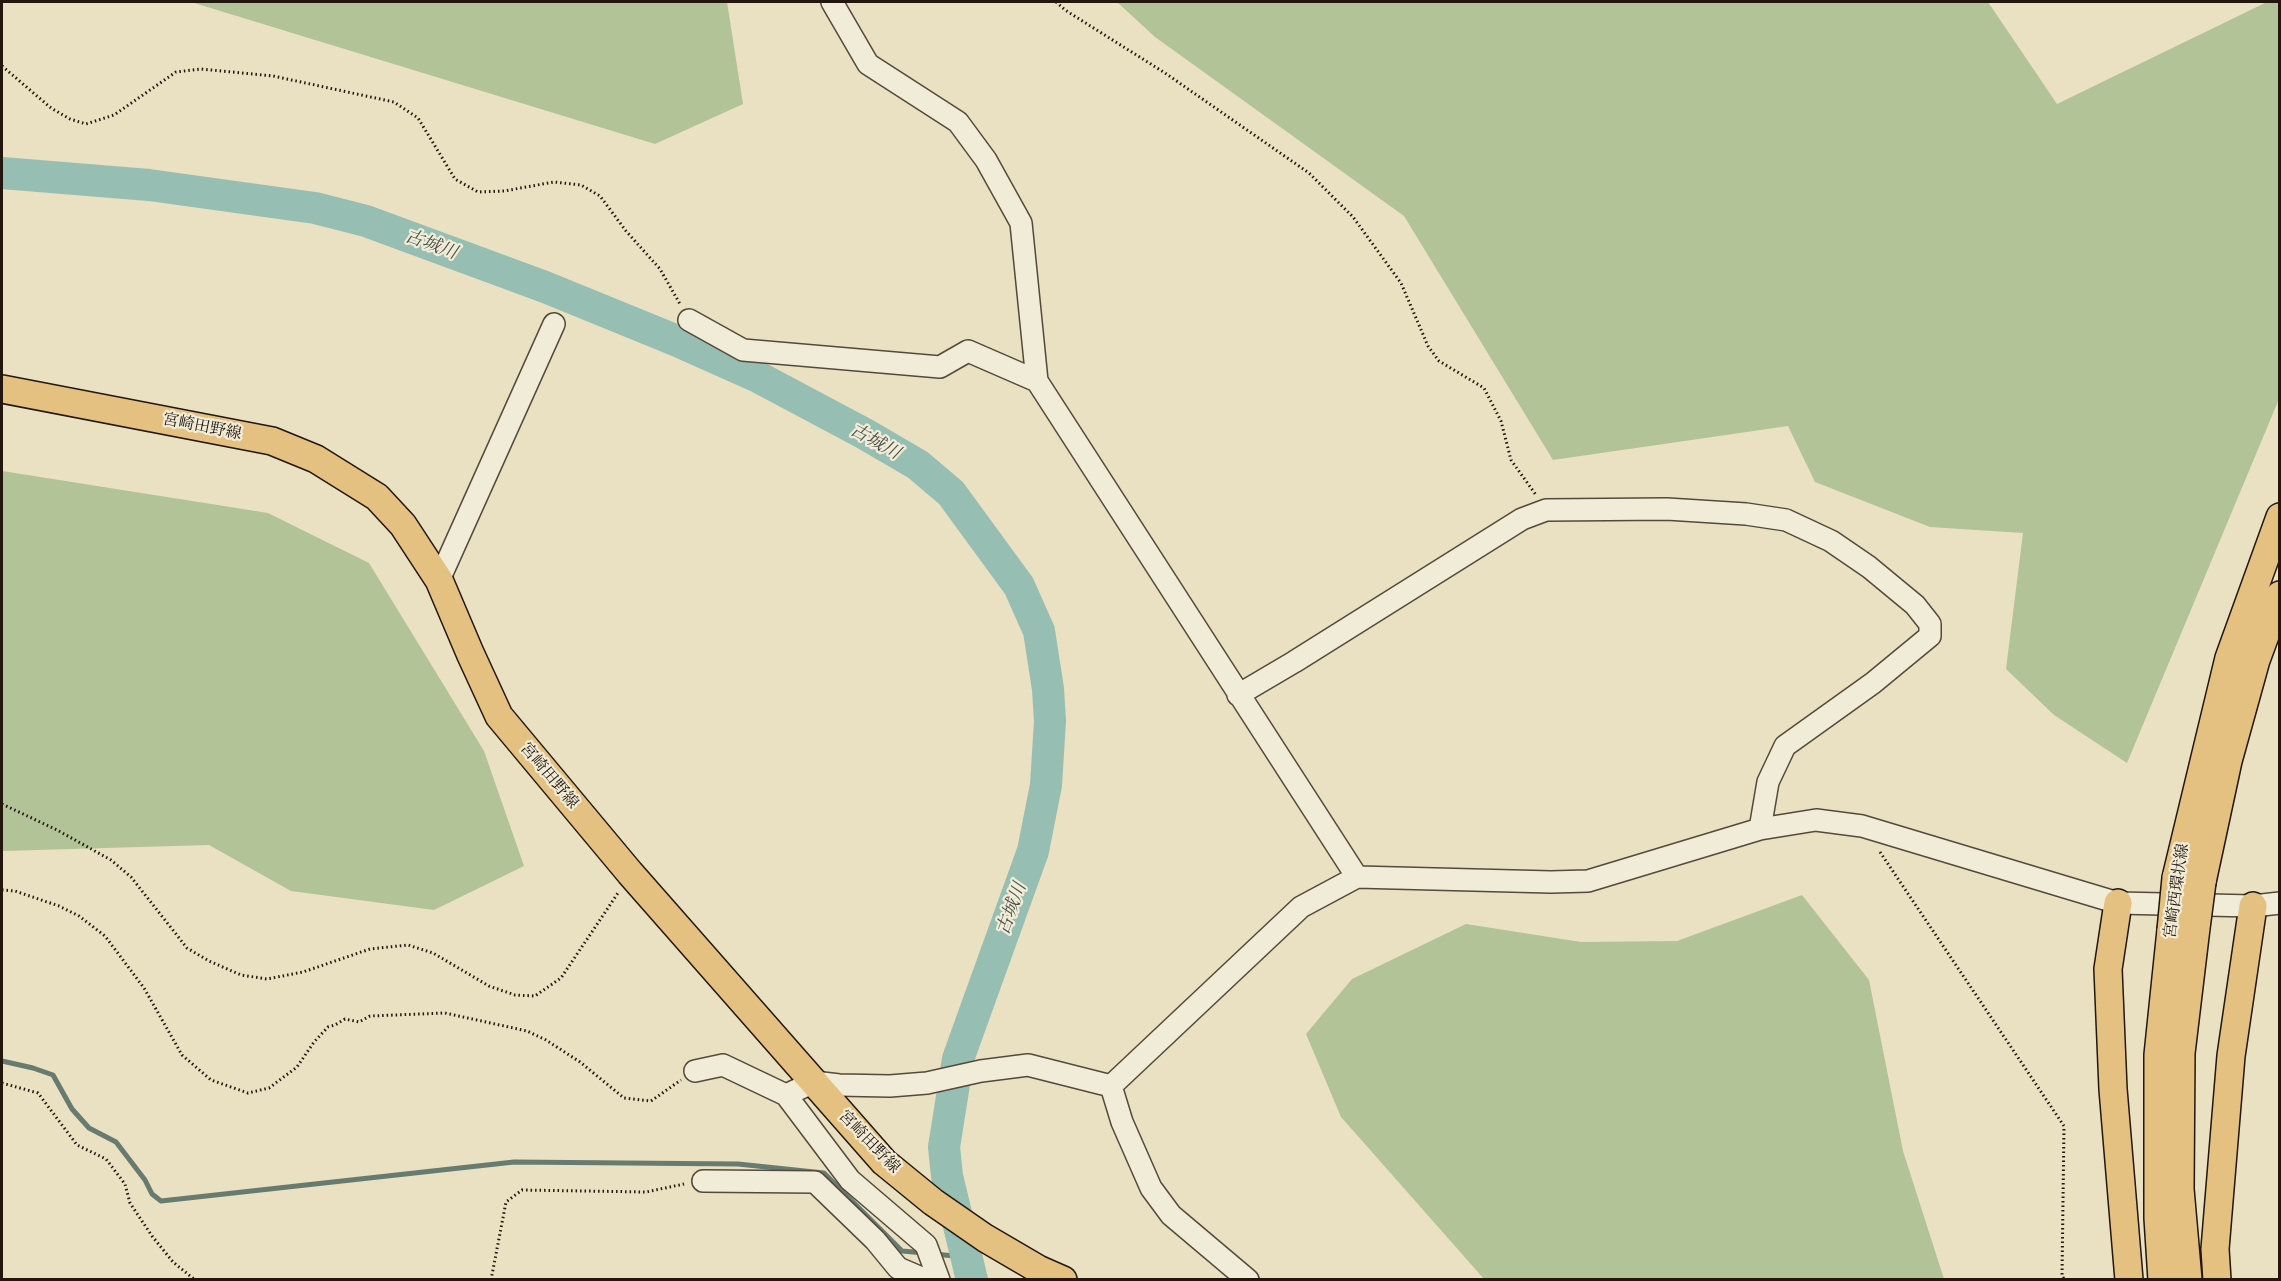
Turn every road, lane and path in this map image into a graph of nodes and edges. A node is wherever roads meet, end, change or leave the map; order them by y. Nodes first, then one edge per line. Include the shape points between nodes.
1 (832, 2) edge
2 (1056, 2) edge
3 (2, 66) edge
4 (689, 320) joint
5 (554, 324) dead end
6 (1037, 381) junction
7 (2, 389) edge
8 (1546, 510) junction
9 (2280, 517) edge
10 (439, 580) junction
11 (2280, 595) edge
12 (1238, 694) junction
13 (2, 804) edge
14 (1862, 826) junction
15 (1760, 829) junction
16 (630, 873) junction
17 (1357, 877) junction
18 (2189, 880) junction
19 (2, 890) edge
20 (2118, 903) junction
21 (2280, 903) edge
22 (2253, 906) junction
23 (2183, 929) junction
24 (695, 1071) joint
25 (813, 1082) junction
26 (2, 1083) edge
27 (1111, 1086) junction
28 (786, 1095) junction
29 (703, 1181) joint
30 (195, 1280) edge
31 (491, 1280) edge
32 (926, 1280) edge
33 (939, 1280) edge
34 (1063, 1280) edge
35 (1248, 1280) edge
36 (2065, 1280) edge
37 (2129, 1280) edge
38 (2162, 1280) edge
39 (2188, 1280) edge
40 (2217, 1280) edge

1 - 6 street via 868,64 958,122 986,160 1022,224
2 - 8 path via 1309,173 1353,217 1401,283 1428,346 1439,361 1484,388 1500,421 1511,460
3 - 4 path via 51,108 86,124 114,115 176,72 201,69 273,76 394,102 418,118 455,179 478,192 554,182 581,185 600,196 660,269
4 - 6 street via 743,350 940,367 968,351
5 - 10 street
6 - 12 street
7 - 10 main road, 宮崎田野線 via 272,441 316,459 377,497 403,525
8 - 12 street via 1522,519
8 - 15 street via 1667,509 1786,520 1831,541 1869,567 1915,605 1930,624 1930,636 1920,645 1785,746 1768,782
9 - 18 main road, 宮崎西環状線 via 2229,658
10 - 16 main road, 宮崎田野線 via 499,716
11 - 18 main road, 宮崎西環状線 via 2256,660
12 - 17 street
13 - 16 path via 111,860 131,877 187,948 241,975 267,979 303,972 370,949 408,945 433,953 489,986 515,995 535,996 561,978
14 - 15 street via 1816,820
14 - 20 street
14 - 36 path via 2064,1126
15 - 17 street via 1588,881
16 - 25 main road, 宮崎田野線
17 - 27 street via 1301,907
18 - 23 main road, 宮崎西環状線, bridge
19 - 24 path via 59,906 105,936 144,988 182,1055 211,1080 248,1093 270,1088 297,1067 328,1027 345,1019 359,1022 370,1016 445,1013 527,1031 580,1062 624,1098 651,1101
20 - 22 street
20 - 37 main road via 2108,969 2113,1089
21 - 22 street
22 - 40 main road via 2231,1056 2215,1249
23 - 38 main road, 宮崎西環状線 via 2158,1055
23 - 39 main road, 宮崎西環状線 via 2180,1190
24 - 28 street via 723,1065
25 - 27 street via 839,1086 927,1083 1028,1065
25 - 28 street
25 - 34 main road, 宮崎田野線 via 884,1162 933,1202 985,1238
26 - 30 path via 38,1093 76,1145 106,1159 125,1184 130,1203 152,1236 173,1262
27 - 35 street via 1151,1188 1172,1215
28 - 33 street via 850,1180 926,1245
29 - 31 path via 646,1192 522,1190 506,1202
29 - 32 street via 815,1182 898,1268

